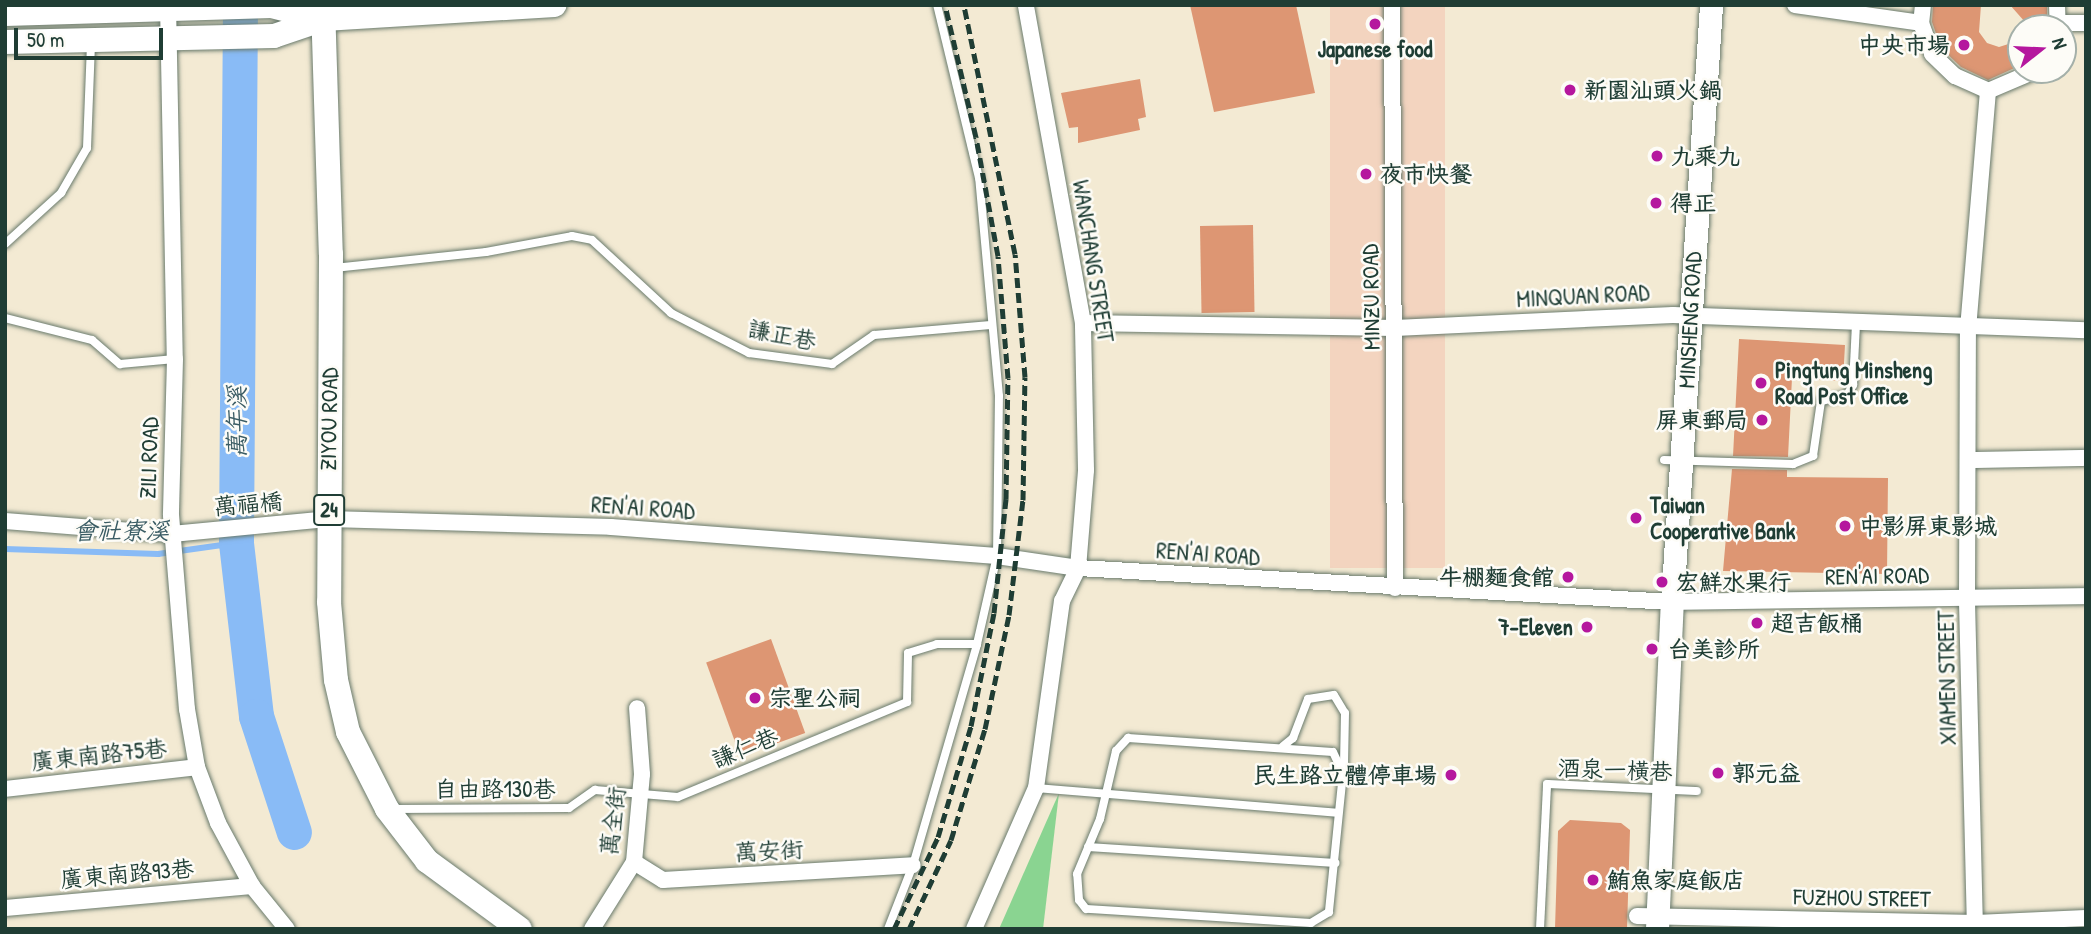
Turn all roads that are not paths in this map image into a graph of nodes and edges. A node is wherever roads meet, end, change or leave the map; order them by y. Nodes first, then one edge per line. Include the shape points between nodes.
1 (555, 5) edge
2 (937, 5) edge
3 (1026, 5) edge
4 (1392, 5) edge
5 (1711, 5) edge
6 (1795, 5) edge
7 (1923, 5) edge
8 (272, 6) edge
9 (168, 7) edge
10 (323, 12) edge
11 (5, 14) edge
12 (1921, 23) junction
13 (168, 40) junction
14 (92, 41) junction
15 (5, 42) edge
16 (2007, 83) edge
17 (1988, 91) junction
18 (5, 244) edge
19 (331, 268) junction
20 (1690, 316) junction
21 (5, 317) edge
22 (1083, 323) junction
23 (1856, 323) junction
24 (991, 325) junction
25 (1395, 328) junction
26 (1968, 329) junction
27 (2086, 330) edge
28 (175, 359) junction
29 (2086, 458) edge
30 (1970, 460) junction
31 (1673, 461) junction
32 (329, 519) junction
33 (5, 521) edge
34 (172, 534) junction
35 (997, 556) junction
36 (1078, 568) junction
37 (1395, 589) junction
38 (2086, 596) edge
39 (1968, 597) junction
40 (1672, 602) junction
41 (977, 644) junction
42 (637, 708) dead end
43 (1283, 746) junction
44 (197, 767) junction
45 (1343, 773) junction
46 (1036, 788) junction
47 (5, 789) edge
48 (1697, 791) dead end
49 (1663, 792) junction
50 (640, 795) junction
51 (1106, 796) junction
52 (387, 809) junction
53 (1337, 813) junction
54 (1088, 847) junction
55 (634, 862) junction
56 (1335, 863) junction
57 (913, 865) junction
58 (253, 886) junction
59 (5, 908) edge
60 (2086, 918) edge
61 (1650, 920) edge
62 (2056, 924) edge
63 (1975, 926) edge
64 (287, 929) edge
65 (520, 929) edge
66 (592, 929) edge
67 (888, 929) edge
68 (974, 929) edge
69 (1540, 929) edge

1 - 10 main road
2 - 24 lane via 979,178
3 - 22 street, WANCHANG STREET
4 - 25 street, MINZU ROAD
5 - 20 street, MINSHENG ROAD
6 - 12 street
7 - 12 street
8 - 9 main road
8 - 10 main road
9 - 11 main road
9 - 13 street, ZILI ROAD
10 - 13 main road via 274,36
10 - 19 main road, ZIYOU ROAD / 24
12 - 17 street via 1932,54 1955,76
13 - 14 main road
13 - 28 street, ZILI ROAD
14 - 15 main road
14 - 18 lane via 87,148 61,193
16 - 17 street
17 - 26 street, XIAMEN STREET
19 - 24 lane, 謙正巷 via 486,252 572,236 593,240 671,313 749,353 832,364 874,335
19 - 32 main road, ZIYOU ROAD / 24
20 - 23 street, MINQUAN ROAD
20 - 25 street, MINQUAN ROAD
20 - 31 street, MINSHENG ROAD
21 - 28 lane via 92,340 120,364
22 - 25 street, MINQUAN ROAD
22 - 36 street, WANCHANG STREET via 1087,444
23 - 26 street, MINQUAN ROAD
23 - 31 lane via 1853,385 1847,395 1821,401 1813,456 1793,464
24 - 35 lane via 999,396
25 - 37 street, MINZU ROAD
26 - 27 street, MINQUAN ROAD
26 - 30 street, XIAMEN STREET
28 - 34 street, ZILI ROAD
29 - 30 street
30 - 39 street, XIAMEN STREET
31 - 40 street, MINSHENG ROAD
32 - 34 street, 萬福橋
32 - 35 street, REN'AI ROAD via 611,527
32 - 52 main road, ZIYOU ROAD / 24 via 336,680 348,732
33 - 34 street, 萬福橋
34 - 44 street, ZILI ROAD via 187,709
35 - 36 street, REN'AI ROAD
35 - 41 lane
36 - 37 street, REN'AI ROAD
36 - 46 street via 1062,601
37 - 40 street, REN'AI ROAD
38 - 39 street, REN'AI ROAD
39 - 40 street, REN'AI ROAD
39 - 63 street, XIAMEN STREET
40 - 49 street, MINSHENG ROAD
41 - 50 lane, 謙仁巷 via 937,644 908,653 907,702 678,796
41 - 57 lane
42 - 50 street, 萬全街
43 - 45 lane via 1326,748 1340,761
43 - 45 lane via 1293,738 1308,699 1334,695 1345,713
43 - 51 lane via 1128,738 1116,751
44 - 47 street, 廣東南路75巷
44 - 58 street, ZILI ROAD via 218,823
45 - 53 lane
46 - 51 lane
46 - 68 street
48 - 49 lane, 酒泉一橫巷
49 - 61 street, MINSHENG ROAD
49 - 69 lane, 酒泉一橫巷 via 1547,784
50 - 52 lane, 自由路130巷 via 595,790 569,808
50 - 55 street, 萬全街
51 - 53 lane
51 - 54 lane
52 - 65 main road, ZIYOU ROAD / 24 via 428,861
53 - 56 lane
54 - 56 lane
54 - 56 lane via 1076,889 1086,909 1099,914 1311,923 1333,904
55 - 57 street, 萬安街 via 663,880
55 - 66 street, 萬全街
57 - 67 lane
58 - 59 street, 廣東南路93巷
58 - 64 street, ZILI ROAD
60 - 62 street, FUZHOU STREET
61 - 63 street, FUZHOU STREET
62 - 63 street, FUZHOU STREET

